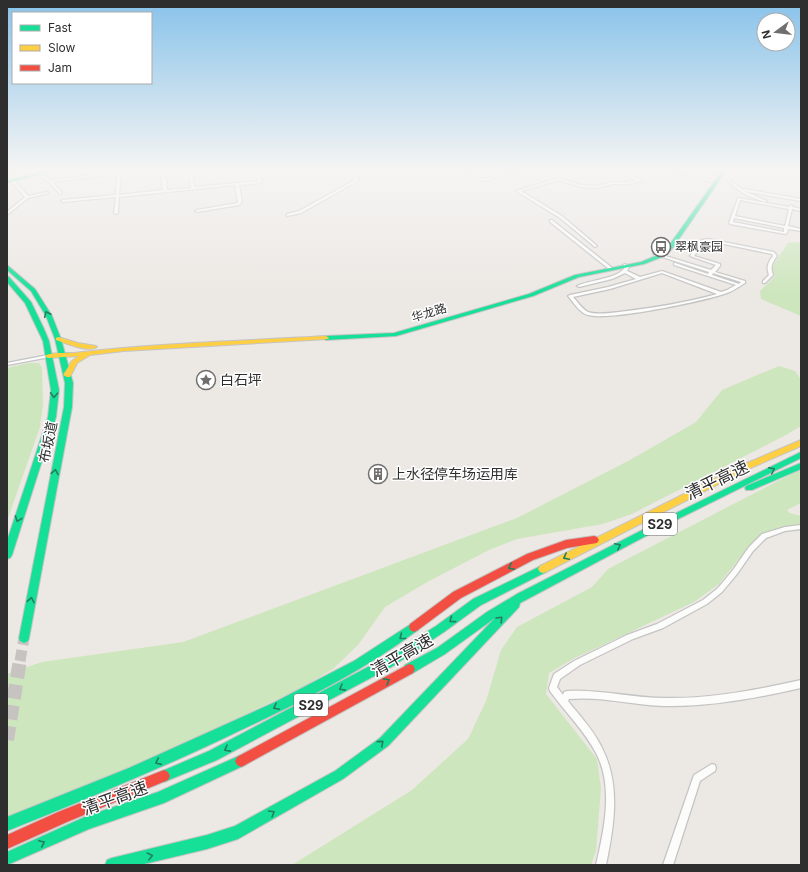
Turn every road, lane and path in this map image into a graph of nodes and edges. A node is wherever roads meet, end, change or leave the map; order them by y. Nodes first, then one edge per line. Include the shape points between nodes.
1 (301, 212) edge
2 (552, 212) edge
3 (691, 212) edge
4 (695, 212) edge
5 (735, 212) edge
6 (790, 212) edge
7 (288, 215) dead end
8 (550, 220) dead end
9 (787, 227) junction
10 (801, 230) edge
11 (585, 248) junction
12 (655, 256) junction
13 (7, 267) edge
14 (608, 267) junction
15 (626, 268) junction
16 (710, 274) junction
17 (640, 279) junction
18 (8, 280) edge
19 (764, 282) dead end
20 (739, 285) junction
21 (579, 286) dead end
22 (722, 294) junction
23 (58, 339) junction
24 (92, 350) junction
25 (62, 354) junction
26 (48, 356) junction
27 (7, 364) edge
28 (67, 374) junction
29 (801, 436) edge
30 (801, 443) edge
31 (801, 455) edge
32 (801, 466) edge
33 (743, 468) junction
34 (671, 519) junction
35 (801, 527) edge
36 (600, 539) junction
37 (7, 555) edge
38 (521, 597) junction
39 (24, 638) tunnel mouth
40 (801, 684) edge
41 (563, 702) junction
42 (712, 768) dead end
43 (7, 824) edge
44 (7, 842) edge
45 (7, 859) edge
46 (112, 865) edge
47 (601, 865) edge
48 (668, 865) edge

1 - 7 street
2 - 11 street via 595,246
3 - 12 main road, 华龙路 via 666,247
4 - 12 main road, 华龙路 via 670,248
5 - 9 street via 731,222 785,233
6 - 9 street
8 - 11 street
9 - 10 street
11 - 14 street
12 - 15 main road, 华龙路
12 - 16 street
23 -> 13 main road, 布坂道 via 46,310 33,290
14 - 15 main road, 华龙路
14 - 24 main road, 华龙路 via 573,274 528,292 393,332 125,344
14 - 24 main road, 华龙路 via 577,276 531,295 394,335
15 - 17 street
15 - 21 street via 611,278
16 - 19 street via 719,265 692,256 704,241 709,240 773,253 775,256 768,269 771,275
16 - 20 street
16 - 20 street via 744,282
17 - 22 street via 662,272
17 - 22 street via 570,296 588,314 602,315 692,302
18 - 26 main road, 布坂道 via 31,309 46,341
20 - 22 street
23 - 24 main road
23 - 25 main road, 布坂道
24 - 25 main road
24 - 28 main road via 74,362
25 - 26 main road
25 - 28 main road, 布坂道
26 - 27 street
26 -> 37 main road, 布坂道 via 55,390 52,417
39 -> 28 main road, 布坂道 via 68,407
29 - 33 main road
30 - 33 main road, 清平高速 / S29
34 -> 31 main road, 清平高速 / S29
32 - 34 main road via 697,511
33 - 36 main road, 清平高速 / S29
38 -> 34 main road, 清平高速 / S29
35 - 41 street via 784,529 764,536 720,590 705,602 660,626 630,637 577,663 557,677 553,688
36 -> 43 main road via 561,545 533,556 457,595 392,645 324,683 153,765
36 -> 44 main road, 清平高速 / S29 via 477,602 371,673 213,756
45 -> 38 main road, 清平高速 / S29 via 66,832 159,798 221,771 441,651
46 -> 38 main road via 238,832 339,775 384,742
40 - 41 street via 726,699 663,702 578,694 567,695
41 - 47 street via 592,740 605,766 610,792 606,845
42 - 48 street via 696,778

